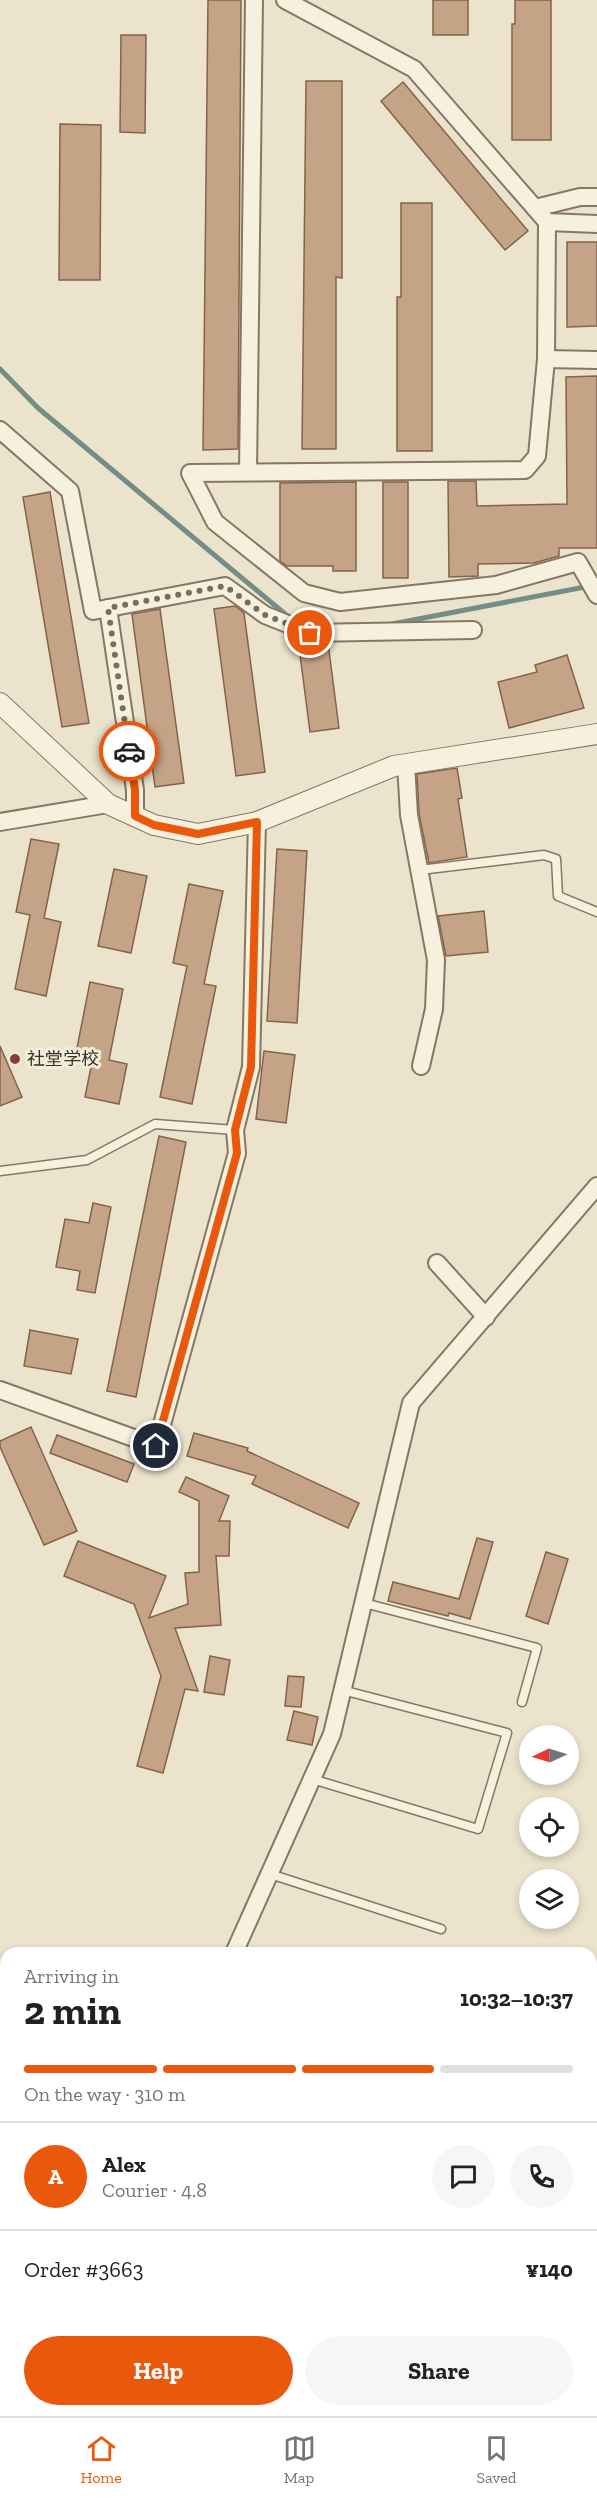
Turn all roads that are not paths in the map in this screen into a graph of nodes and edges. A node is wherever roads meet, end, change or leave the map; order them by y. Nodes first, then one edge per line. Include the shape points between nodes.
1 (254, 0) edge
2 (285, 0) edge
3 (597, 197) edge
4 (535, 208) junction
5 (547, 222) junction
6 (597, 224) edge
7 (546, 359) junction
8 (597, 360) edge
9 (0, 430) edge
10 (248, 472) junction
11 (597, 596) edge
12 (108, 608) junction
13 (473, 630) dead end
14 (0, 704) edge
15 (597, 734) edge
16 (406, 764) junction
17 (108, 804) junction
18 (135, 816) junction
19 (0, 822) edge
20 (257, 822) junction
21 (420, 870) junction
22 (597, 912) edge
23 (421, 1066) dead end
24 (235, 1130) junction
25 (0, 1170) edge
26 (597, 1186) edge
27 (437, 1263) dead end
28 (486, 1317) junction
29 (0, 1390) edge
30 (364, 1603) junction
31 (342, 1690) junction
32 (522, 1702) dead end
33 (312, 1779) junction
34 (270, 1874) junction
35 (441, 1929) dead end
36 (237, 1947) edge

1 - 10 street
2 - 4 street via 414,69
3 - 4 street
4 - 5 street
5 - 6 street
5 - 7 street
7 - 8 street
7 - 10 street via 537,456 525,470
9 - 12 street via 70,491 93,611
10 - 11 street via 190,473 215,522 304,593 340,602 496,585 578,562
12 - 13 street via 225,586 265,615 310,633
12 - 18 street via 135,790
14 - 17 street
15 - 16 street
16 - 20 street
16 - 21 street via 409,815
17 - 18 street
17 - 19 street
18 - 20 street via 154,825 198,834
20 - 24 street via 251,1067
21 - 22 lane via 544,855 556,859 558,896
21 - 23 street via 436,960 434,1009
24 - 25 lane via 155,1124 87,1160
24 - 29 street via 237,1153 156,1446
26 - 28 street
27 - 28 street
28 - 30 street via 411,1403
30 - 31 street
30 - 32 lane via 537,1648
31 - 33 street via 332,1734
31 - 33 lane via 507,1733 477,1829
33 - 34 street
34 - 35 lane
34 - 36 street

